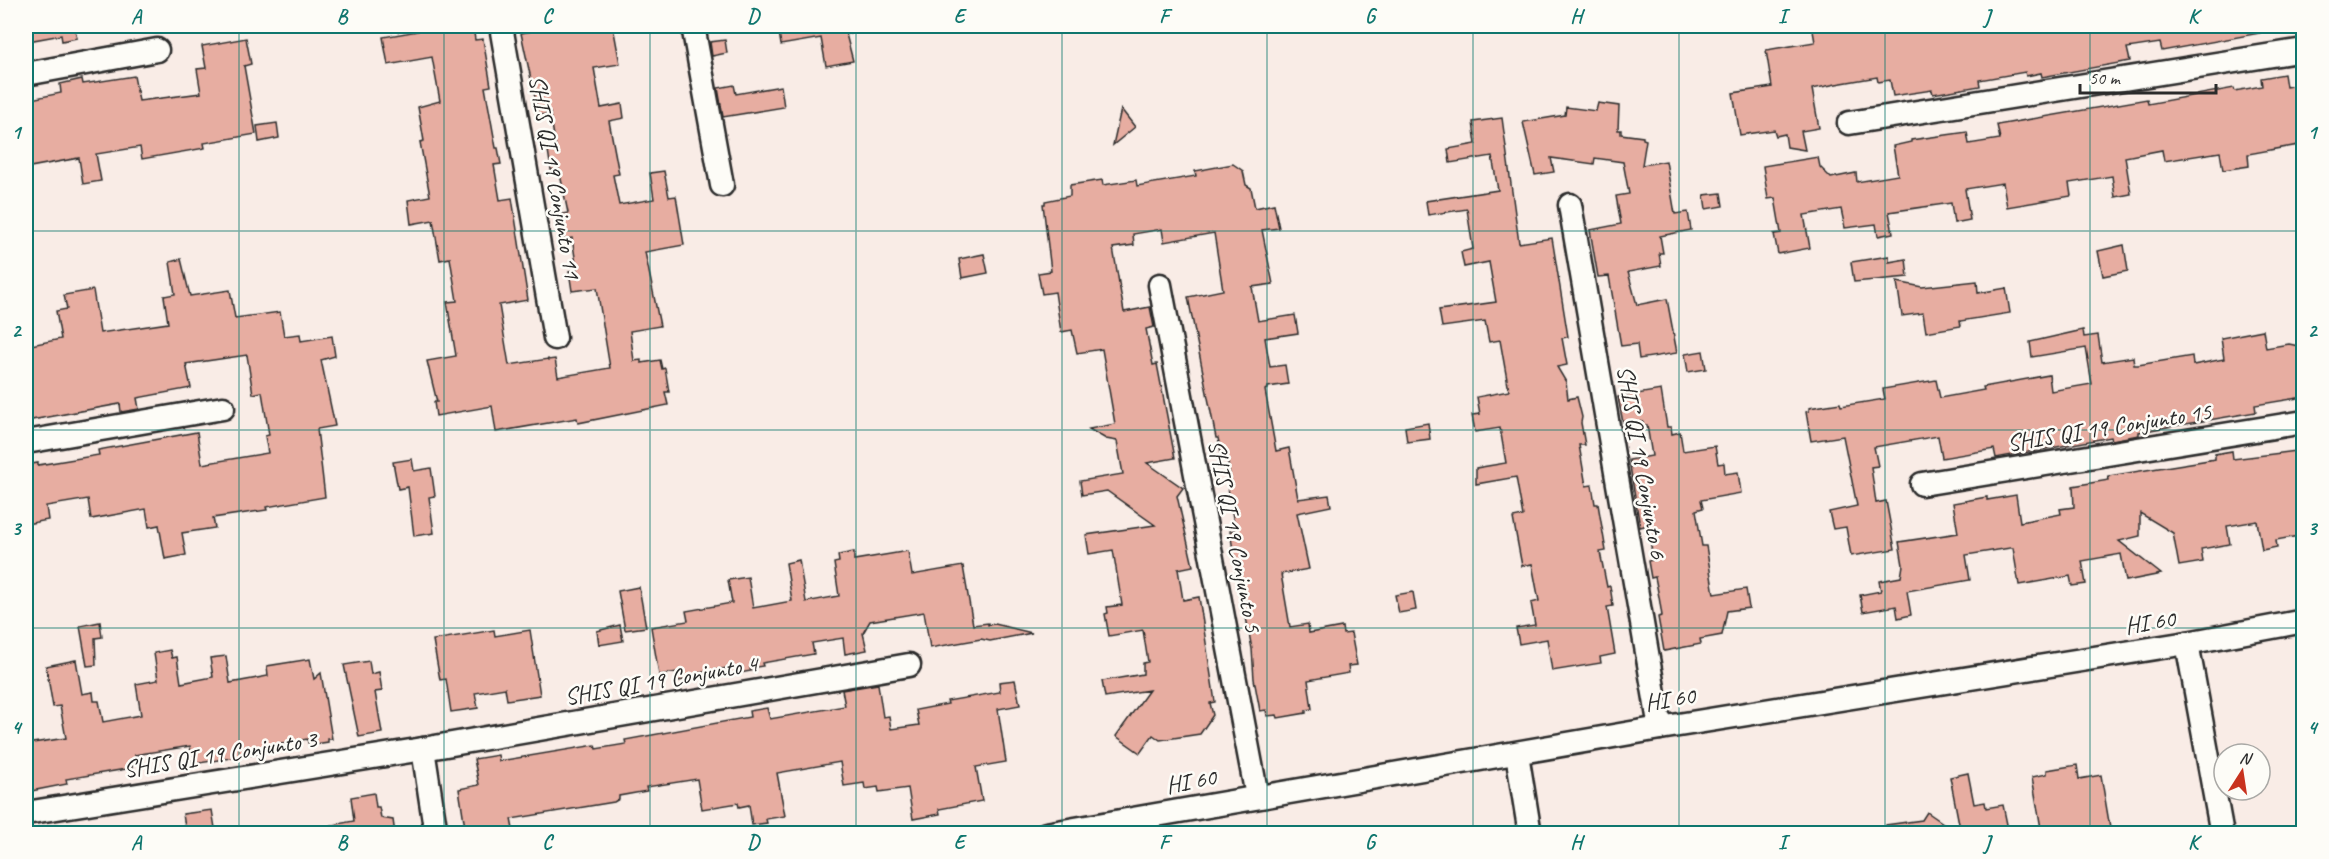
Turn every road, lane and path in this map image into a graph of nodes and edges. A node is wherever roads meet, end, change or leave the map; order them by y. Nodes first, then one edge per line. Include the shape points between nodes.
1 (501, 26) edge
2 (693, 26) edge
3 (157, 50) dead end
4 (2304, 50) edge
5 (26, 74) edge
6 (1849, 123) dead end
7 (722, 185) dead end
8 (1570, 205) dead end
9 (1160, 285) dead end
10 (555, 338) dead end
11 (224, 408) dead end
12 (2304, 422) edge
13 (26, 442) edge
14 (1922, 484) dead end
15 (2304, 621) edge
16 (2187, 643) junction
17 (909, 665) dead end
18 (1660, 728) junction
19 (423, 749) junction
20 (1517, 754) junction
21 (1257, 796) junction
22 (26, 813) edge
23 (436, 834) edge
24 (1046, 834) edge
25 (1530, 834) edge
26 (2222, 834) edge

1 - 10 street, SHIS QI 19 Conjunto 11
2 - 7 street
3 - 5 street
4 - 6 street
8 - 18 street, SHIS QI 19 Conjunto 6
9 - 21 street, SHIS QI 19 Conjunto 5
11 - 13 street
12 - 14 street, SHIS QI 19 Conjunto 15
15 - 16 street, HI 60
16 - 18 street, HI 60
16 - 26 street
17 - 19 street, SHIS QI 19 Conjunto 4
18 - 20 street, HI 60
19 - 22 street, SHIS QI 19 Conjunto 3
19 - 23 street
20 - 21 street, HI 60
20 - 25 street
21 - 24 street, HI 60

